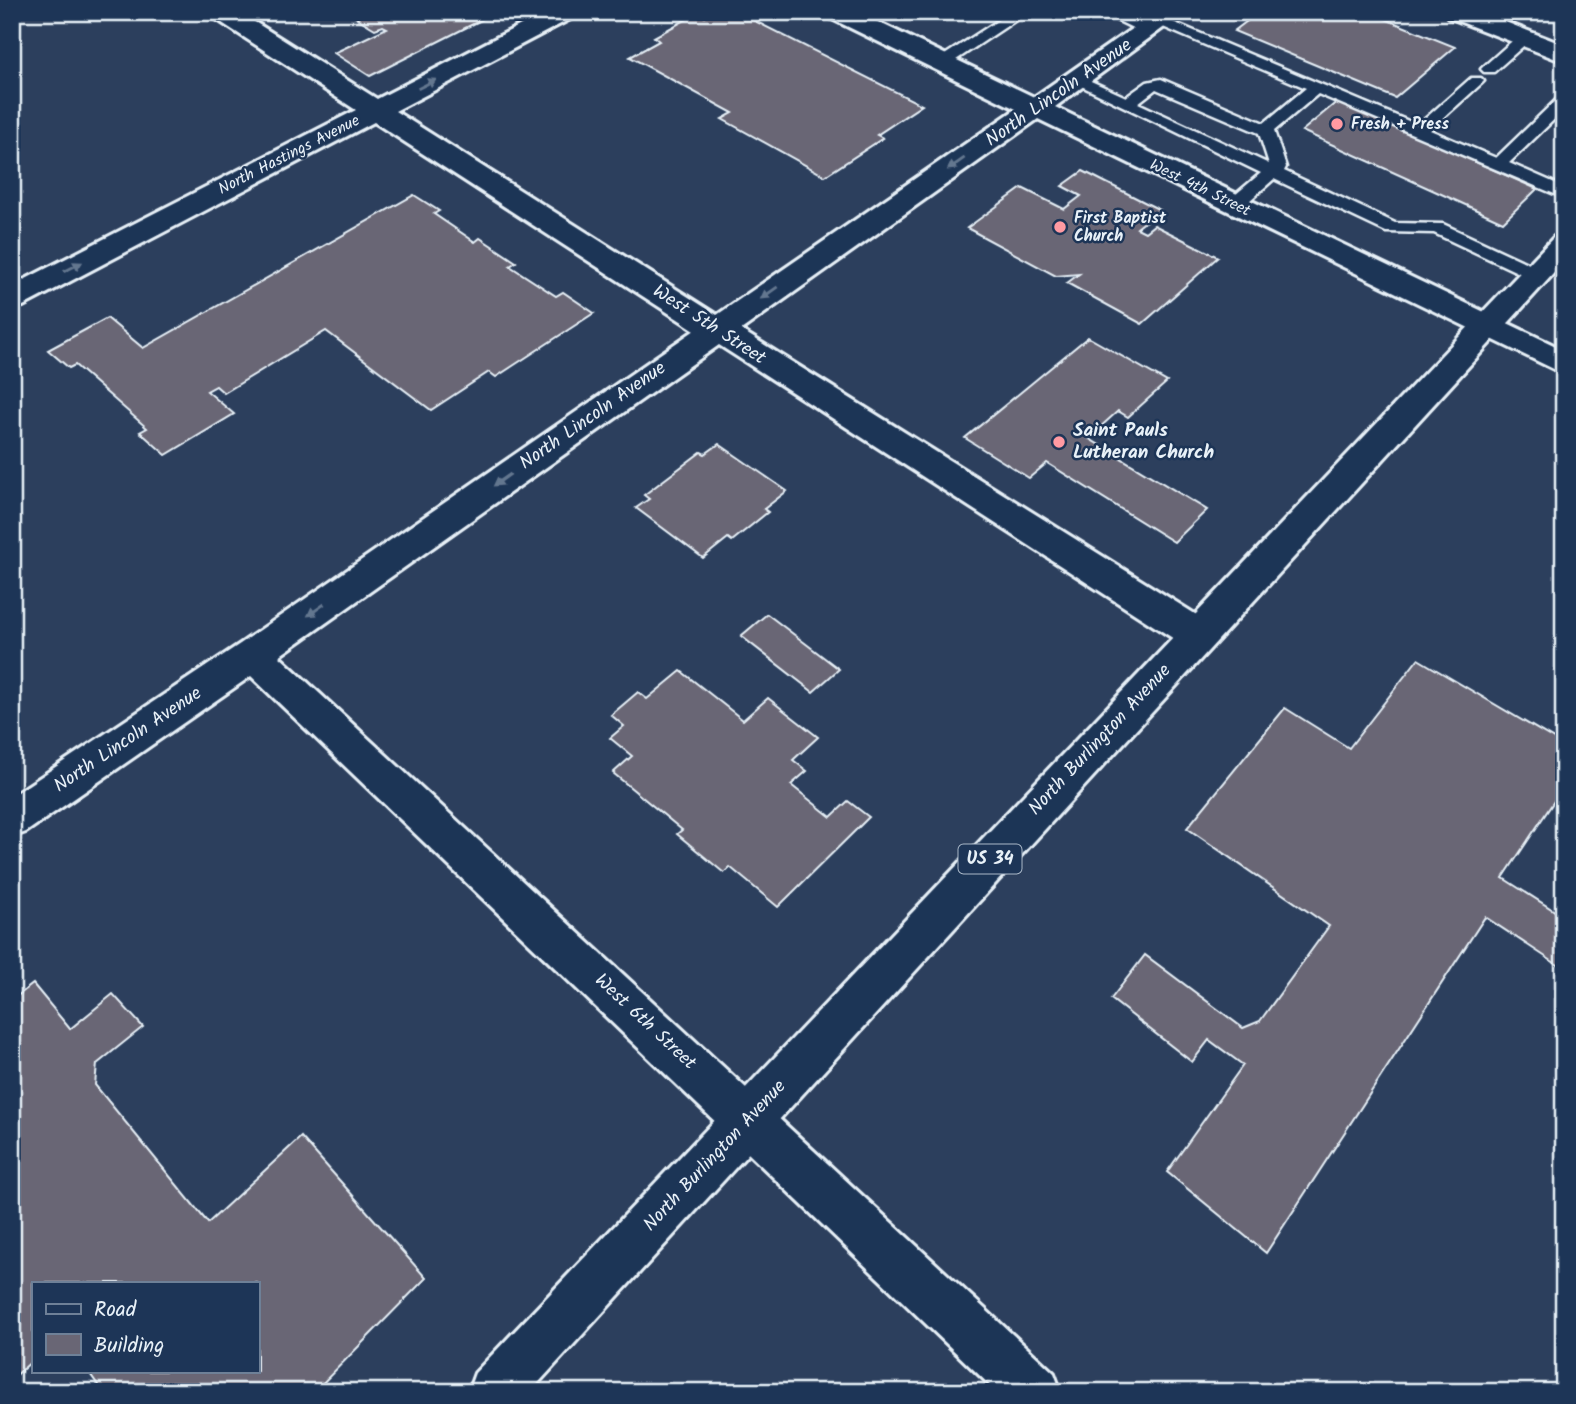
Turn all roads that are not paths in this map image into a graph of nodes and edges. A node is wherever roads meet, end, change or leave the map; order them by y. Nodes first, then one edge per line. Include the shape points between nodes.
1 (222, 12) edge
2 (565, 12) edge
3 (837, 12) edge
4 (1021, 12) edge
5 (1107, 12) edge
6 (1457, 12) edge
7 (1160, 21) edge
8 (1524, 38) junction
9 (1564, 54) edge
10 (942, 63) junction
11 (1489, 69) dead end
12 (1077, 80) junction
13 (1476, 81) dead end
14 (1317, 87) junction
15 (1564, 101) edge
16 (1127, 104) junction
17 (1037, 109) junction
18 (375, 110) junction
19 (1266, 130) junction
20 (1420, 131) junction
21 (1498, 165) junction
22 (1272, 173) junction
23 (1564, 193) edge
24 (1235, 204) junction
25 (1564, 244) edge
26 (1536, 274) junction
27 (12, 299) edge
28 (1486, 326) junction
29 (717, 330) junction
30 (1564, 363) edge
31 (1198, 635) junction
32 (253, 655) junction
33 (12, 819) edge
34 (749, 1120) junction
35 (495, 1392) edge
36 (1035, 1392) edge

1 - 18 main road, West 5th Street
18 -> 2 main road, North Hastings Avenue
3 - 10 main road, West 4th Street
4 - 10 lane
5 - 7 lane
6 - 8 main road
7 - 12 main road, North Lincoln Avenue
7 - 14 lane
8 - 9 main road
8 - 11 lane
10 - 17 main road, West 4th Street
12 - 16 lane
12 - 17 main road, North Lincoln Avenue
13 - 20 lane
14 - 19 lane
14 - 20 lane
15 - 21 lane
16 - 19 lane via 1152,85 1161,84
16 - 22 lane
17 - 24 main road, West 4th Street
17 -> 29 main road, North Lincoln Avenue
27 -> 18 main road, North Hastings Avenue
18 - 29 main road, West 5th Street
19 - 22 lane via 1278,167
20 - 21 lane
21 - 23 lane
22 - 24 lane
22 - 26 lane via 1392,228 1437,228
24 - 28 main road, West 4th Street
25 - 26 main road, North Burlington Avenue / US 34
26 - 28 main road, North Burlington Avenue / US 34
28 - 30 main road, West 4th Street
28 - 31 main road, North Burlington Avenue / US 34
29 - 31 main road, West 5th Street
29 -> 32 main road, North Lincoln Avenue
31 - 34 main road, North Burlington Avenue / US 34
32 - 33 main road, North Lincoln Avenue
32 - 34 main road, West 6th Street
34 - 35 main road, North Burlington Avenue / US 34
34 - 36 main road, West 6th Street

